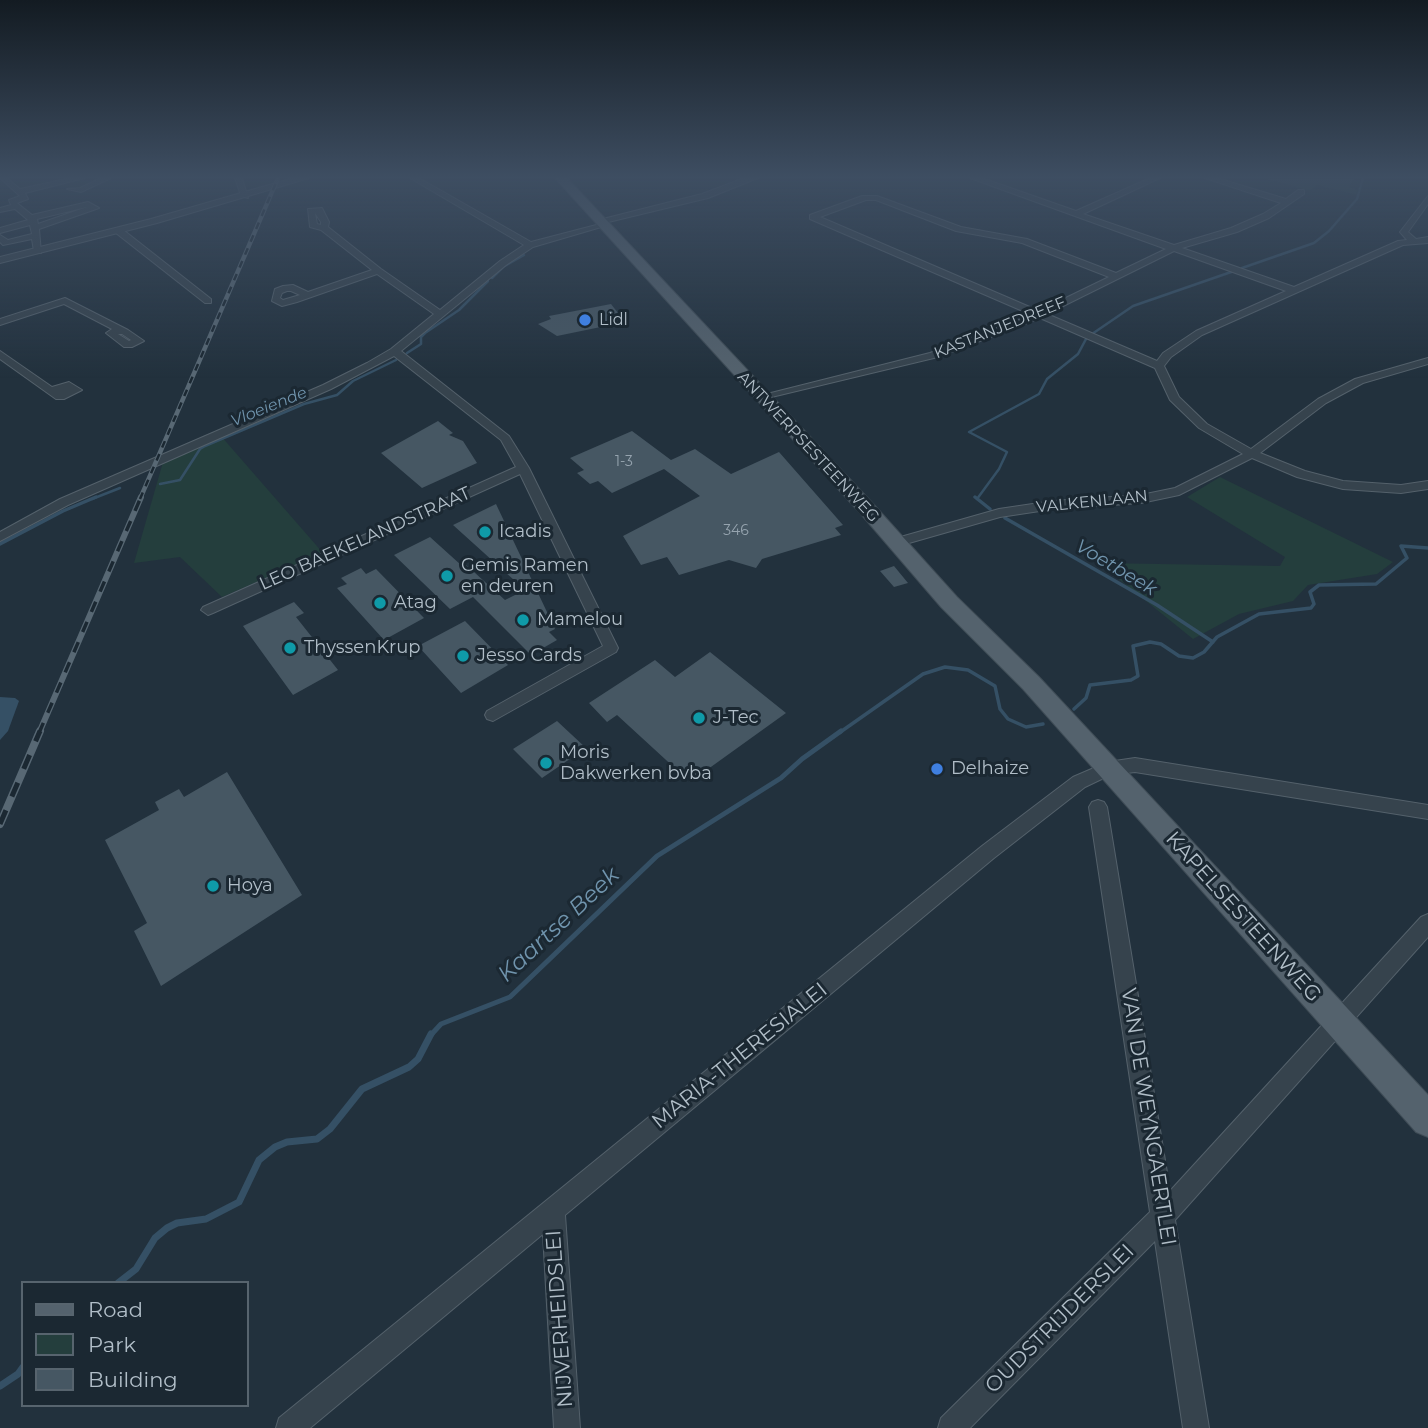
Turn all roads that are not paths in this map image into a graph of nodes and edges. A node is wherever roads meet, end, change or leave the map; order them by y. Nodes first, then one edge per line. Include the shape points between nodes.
1 (37, 245) edge
2 (63, 245) edge
3 (137, 245) edge
4 (345, 245) edge
5 (530, 245) edge
6 (622, 245) edge
7 (876, 245) edge
8 (1031, 245) edge
9 (1164, 245) edge
10 (1185, 245) edge
11 (1397, 245) edge
12 (1174, 248) junction
13 (38, 251) junction
14 (0, 260) edge
15 (378, 271) junction
16 (1117, 277) junction
17 (1293, 290) junction
18 (307, 295) dead end
19 (208, 301) dead end
20 (442, 314) junction
21 (1040, 316) junction
22 (0, 322) edge
23 (119, 330) dead end
24 (395, 351) junction
25 (0, 354) edge
26 (1428, 361) edge
27 (1159, 366) junction
28 (49, 391) dead end
29 (763, 398) junction
30 (1252, 454) junction
31 (523, 468) junction
32 (1428, 485) edge
33 (2, 533) edge
34 (895, 543) junction
35 (208, 610) dead end
36 (1059, 714) joint
37 (493, 715) dead end
38 (1108, 769) junction
39 (1098, 807) dead end
40 (1428, 812) edge
41 (1428, 923) edge
42 (1337, 1021) junction
43 (1428, 1119) edge
44 (554, 1209) junction
45 (1164, 1215) junction
46 (289, 1428) edge
47 (567, 1428) edge
48 (951, 1428) edge
49 (1196, 1428) edge

1 - 13 street
2 - 13 street
3 - 19 street
4 - 15 street
5 - 20 street
6 - 29 main road, ANTWERPSESTEENWEG
7 - 21 street
8 - 16 street
9 - 12 street
10 - 12 street, KASTANJEDREEF
11 - 17 street
12 - 16 street, KASTANJEDREEF
12 - 17 street
13 - 14 street
15 - 18 street
15 - 20 street
16 - 21 street, KASTANJEDREEF
17 - 27 street via 1199,333
20 - 24 street
21 - 27 street
21 - 29 street, KASTANJEDREEF via 934,355
22 - 23 street via 65,301
24 - 31 street via 505,438
24 - 33 street via 327,387
25 - 28 street
26 - 30 street, VALKENLAAN via 1359,382 1322,401
27 - 30 street via 1174,398 1203,426
29 - 34 main road, ANTWERPSESTEENWEG
30 - 32 street via 1343,485 1401,489
30 - 34 street, VALKENLAAN via 1180,491 999,513
31 - 35 street, LEO BAEKELANDSTRAAT
31 - 37 street via 611,648
34 - 36 main road, ANTWERPSESTEENWEG
36 - 38 main road, KAPELSESTEENWEG
38 - 40 street, MARIA-THERESIALEI via 1135,765
38 - 42 main road, KAPELSESTEENWEG
38 - 44 street, MARIA-THERESIALEI via 1079,782 988,852
39 - 45 street, VAN DE WEYNGAERTLEI
41 - 42 street, OUDSTRIJDERSLEI
42 - 43 main road, KAPELSESTEENWEG
42 - 45 street, OUDSTRIJDERSLEI
44 - 46 street, MARIA-THERESIALEI
44 - 47 street, NIJVERHEIDSLEI
45 - 48 street, OUDSTRIJDERSLEI
45 - 49 street, VAN DE WEYNGAERTLEI

